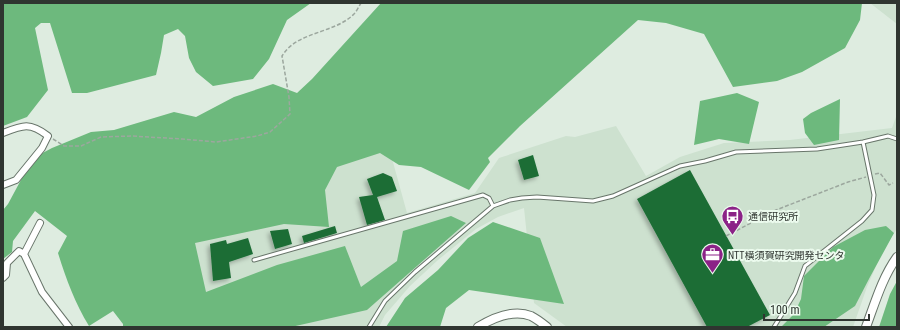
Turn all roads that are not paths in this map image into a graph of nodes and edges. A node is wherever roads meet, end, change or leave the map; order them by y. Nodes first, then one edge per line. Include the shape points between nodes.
1 (3, 133) edge
2 (897, 139) edge
3 (862, 142) junction
4 (3, 185) edge
5 (492, 206) junction
6 (40, 223) dead end
7 (24, 254) junction
8 (897, 257) edge
9 (254, 260) dead end
10 (3, 278) edge
11 (69, 327) edge
12 (369, 327) edge
13 (478, 327) edge
14 (547, 327) edge
15 (774, 327) edge
16 (866, 327) edge

1 - 4 street via 29,125 40,129 48,136 42,148 16,180
2 - 3 lane via 888,136
3 - 5 lane via 816,149 736,152 680,166 613,196 593,201 537,197 510,200
3 - 15 lane via 874,195 872,210 862,221 805,266 795,293
5 - 9 lane via 489,198 483,195
5 - 12 lane via 385,301
6 - 7 street
7 - 10 street via 19,251 7,263 6,276
7 - 11 street via 42,292
8 - 16 street via 881,286
13 - 14 street via 499,317 520,314 530,316

